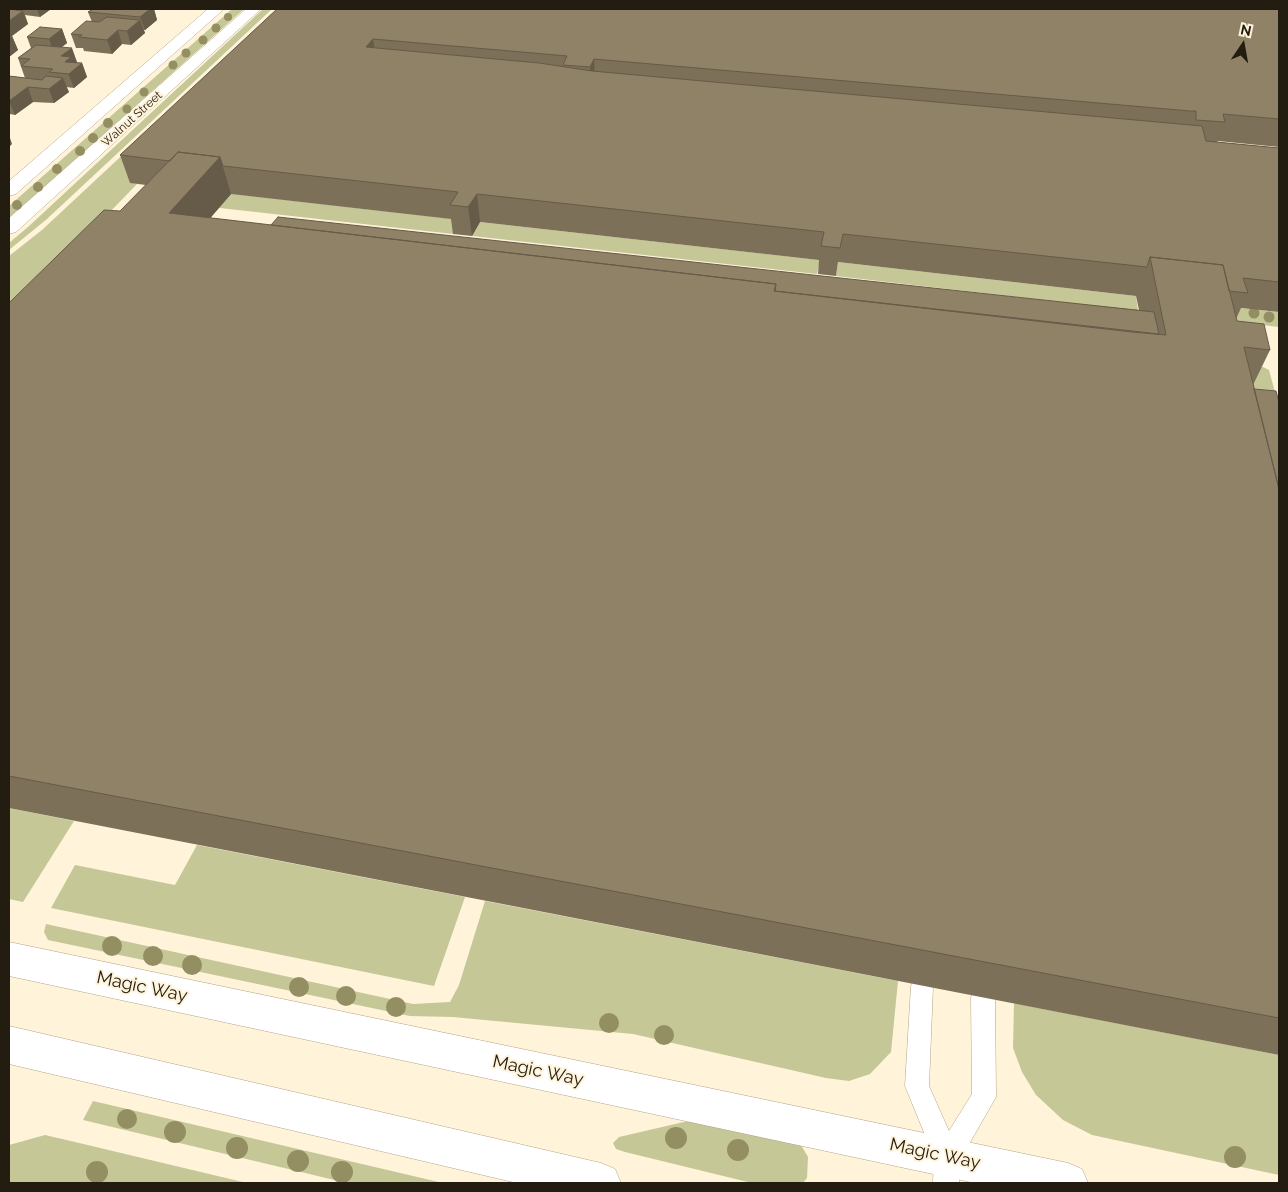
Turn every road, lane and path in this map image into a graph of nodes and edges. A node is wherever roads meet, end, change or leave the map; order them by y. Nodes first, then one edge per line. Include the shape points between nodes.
1 (217, 9) edge
2 (254, 9) edge
3 (9, 190) edge
4 (9, 228) edge
5 (9, 959) edge
6 (922, 986) edge
7 (983, 997) edge
8 (9, 1045) edge
9 (947, 1170) edge
10 (601, 1183) edge
11 (1068, 1183) edge

1 - 3 street, Walnut Street
2 - 4 street, Walnut Street
5 - 9 street, Magic Way
6 - 9 lane via 917,1086
7 - 9 lane via 984,1097
8 - 10 street
9 - 11 street, Magic Way

